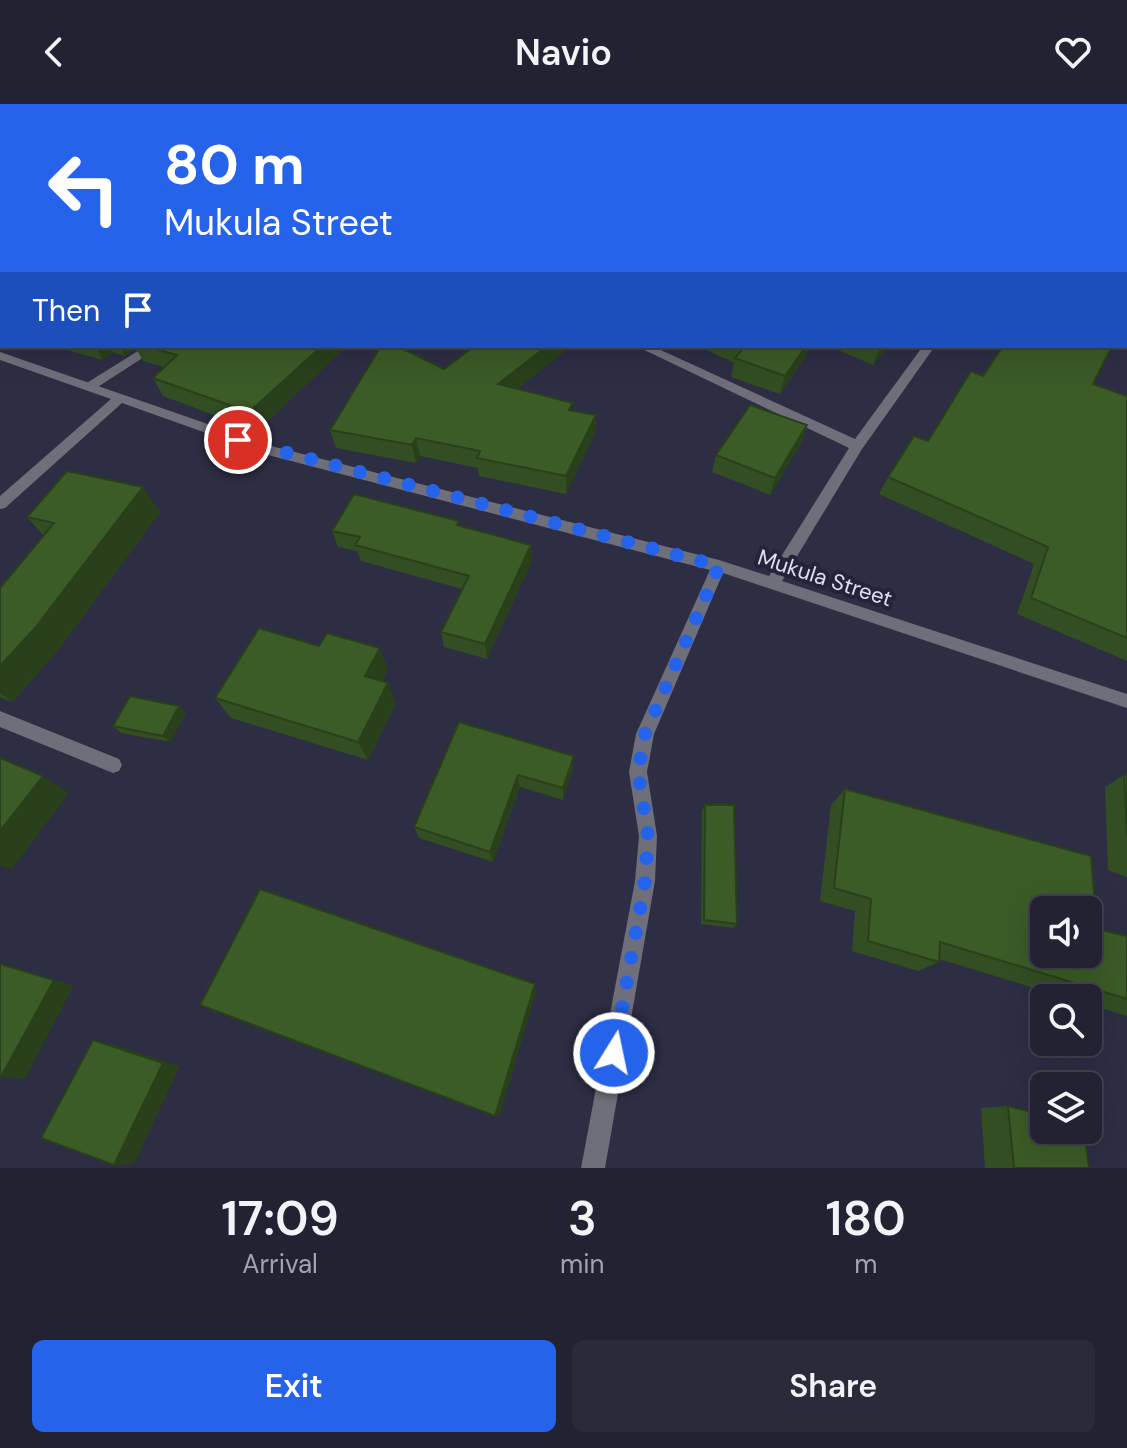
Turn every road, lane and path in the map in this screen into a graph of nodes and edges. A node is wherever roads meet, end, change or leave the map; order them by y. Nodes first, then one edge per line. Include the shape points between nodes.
1 (152, 348) edge
2 (646, 348) edge
3 (928, 348) edge
4 (0, 356) edge
5 (89, 387) junction
6 (118, 400) junction
7 (857, 446) junction
8 (0, 504) edge
9 (719, 566) junction
10 (772, 584) junction
11 (1127, 701) edge
12 (0, 719) edge
13 (113, 765) dead end
14 (593, 1168) edge

1 - 5 street
2 - 7 street
3 - 7 street
4 - 5 street, Mukula Street
5 - 6 street, Mukula Street
6 - 8 street
6 - 9 street, Mukula Street via 268,450
7 - 10 street
9 - 10 street, Mukula Street
9 - 14 street via 645,734 638,772 648,836 645,881
10 - 11 street, Mukula Street
12 - 13 street

